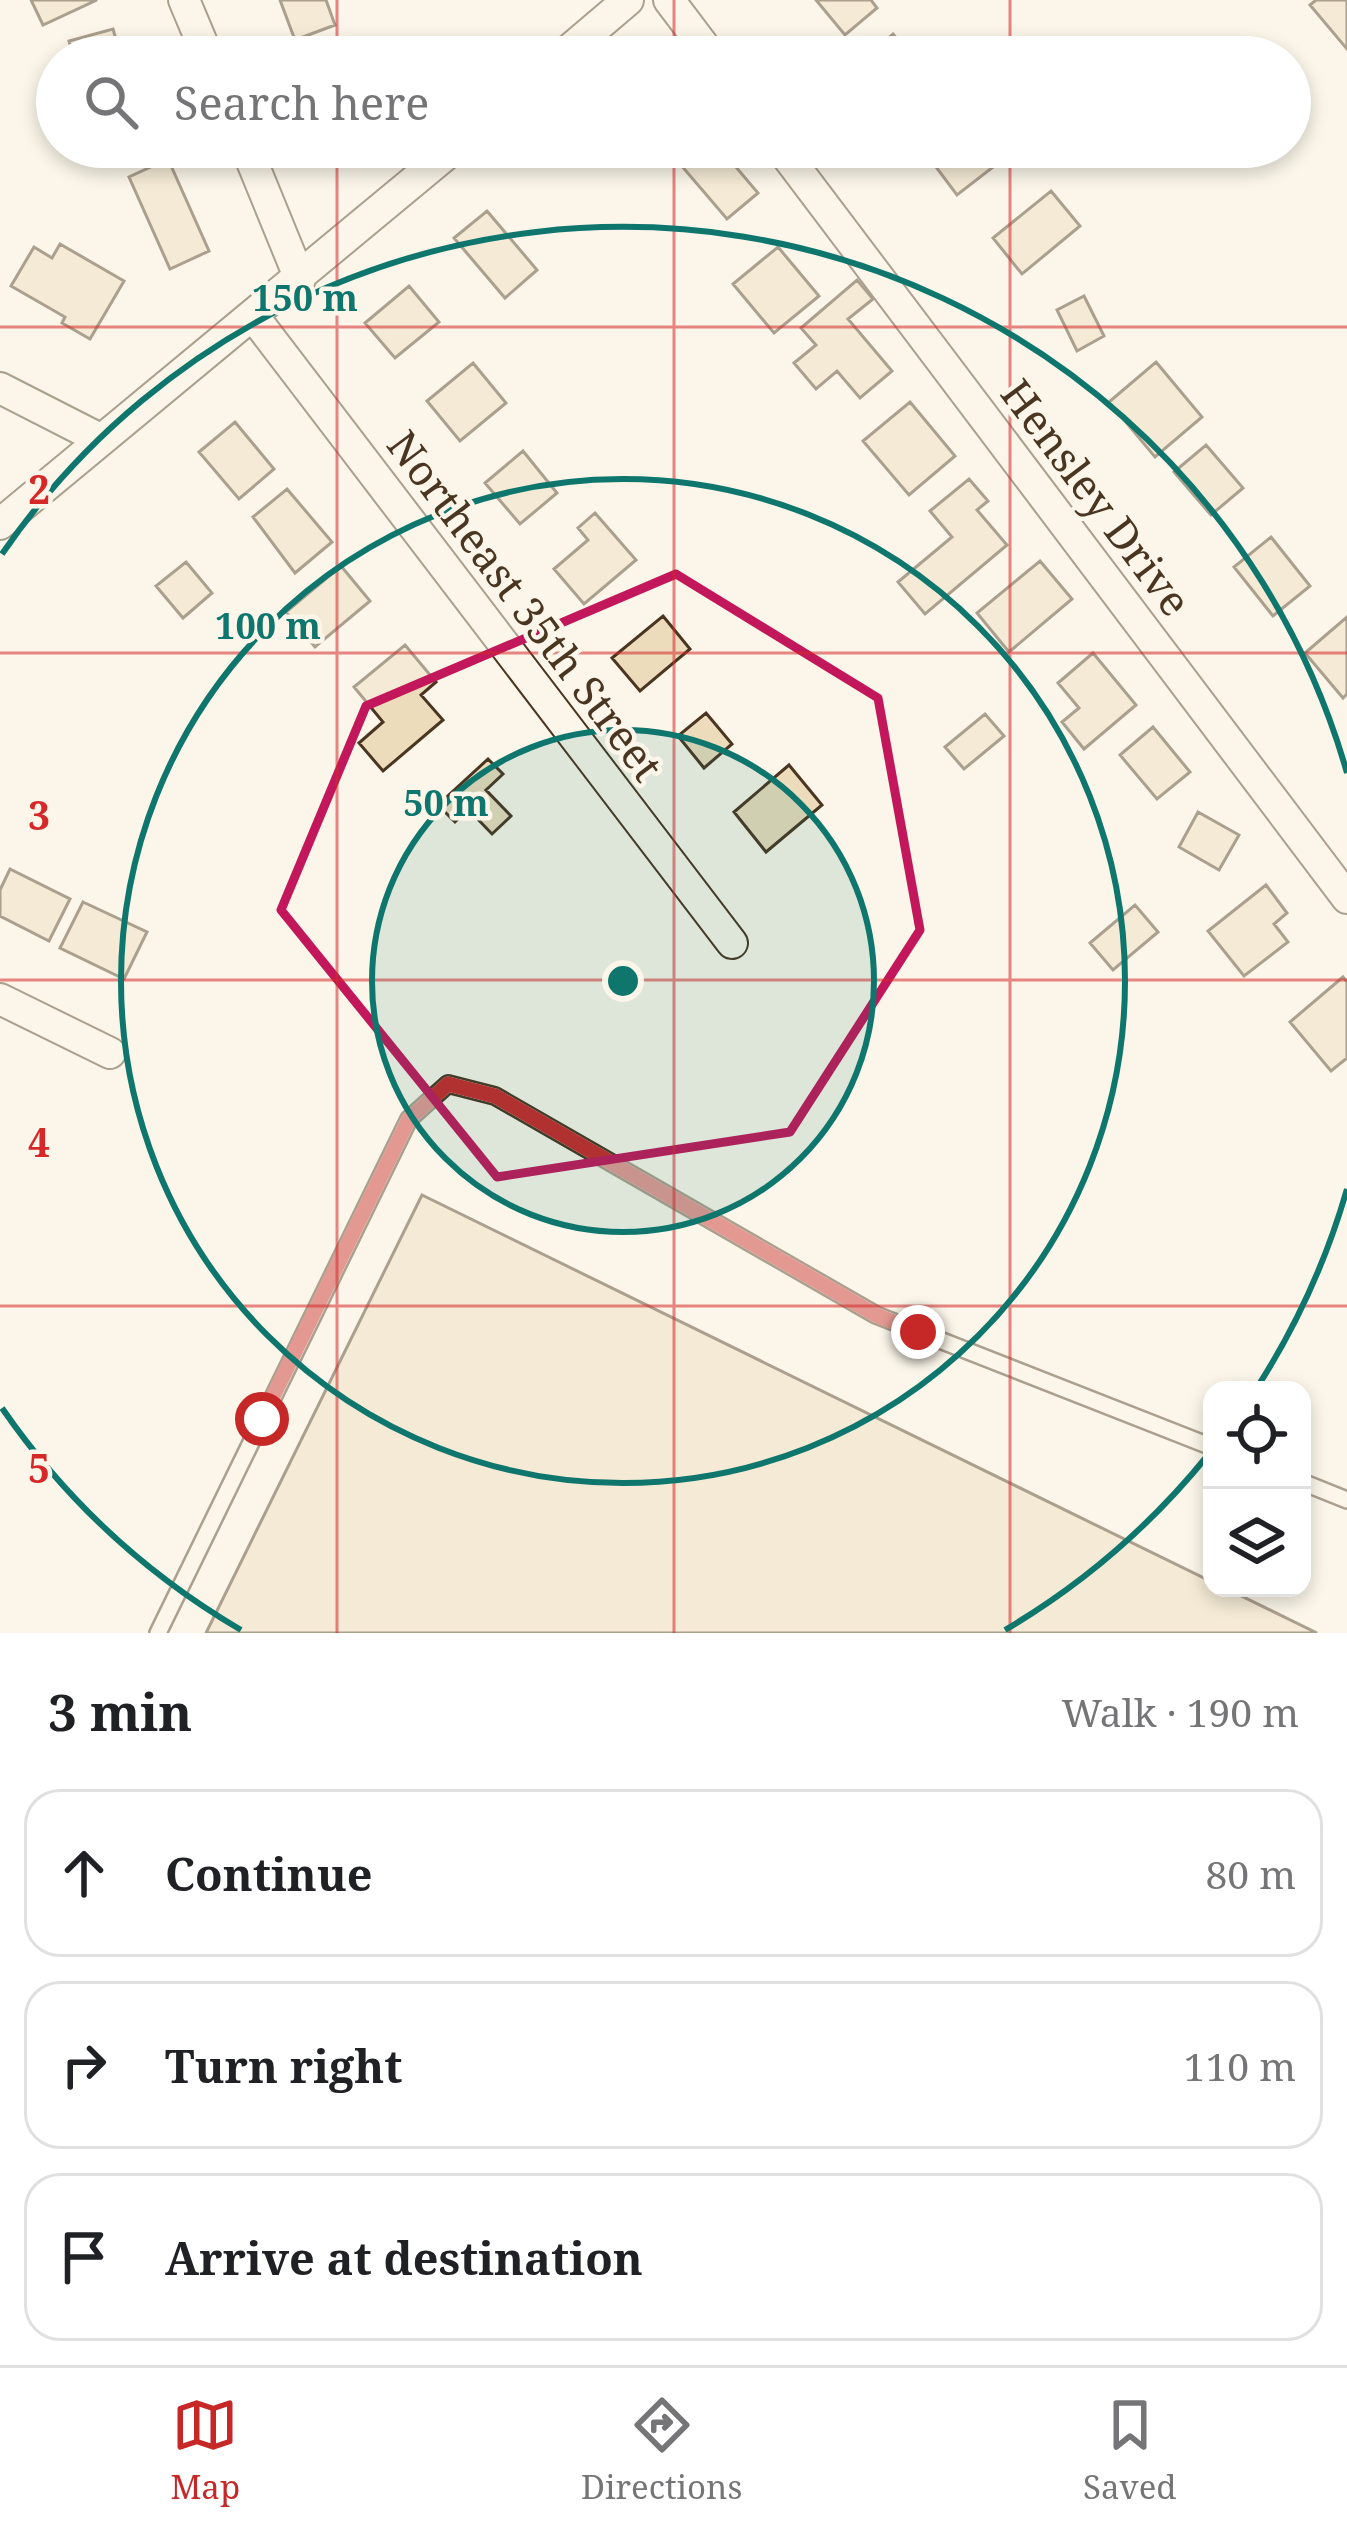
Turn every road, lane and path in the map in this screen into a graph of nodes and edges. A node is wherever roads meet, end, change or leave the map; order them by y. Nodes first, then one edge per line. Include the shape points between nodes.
1 (184, 0) edge
2 (628, 0) edge
3 (669, 0) edge
4 (199, 36) edge
5 (586, 36) edge
6 (696, 36) edge
7 (255, 168) edge
8 (430, 168) edge
9 (796, 168) edge
10 (300, 279) junction
11 (254, 317) junction
12 (0, 388) edge
13 (100, 439) junction
14 (0, 524) edge
15 (1347, 898) edge
16 (732, 943) dead end
17 (0, 999) edge
18 (110, 1053) dead end
19 (1203, 1443) edge
20 (1311, 1486) edge
21 (1347, 1500) edge
22 (158, 1633) edge

1 - 4 street
2 - 5 street
3 - 6 street
7 - 10 street
8 - 10 street
9 - 15 street, Hensley Drive
10 - 11 street
11 - 13 street
11 - 16 street, Northeast 35th Street
12 - 13 street
13 - 14 street
17 - 18 street
19 - 22 lane via 876,1315 495,1096 448,1084 409,1119
20 - 21 lane

